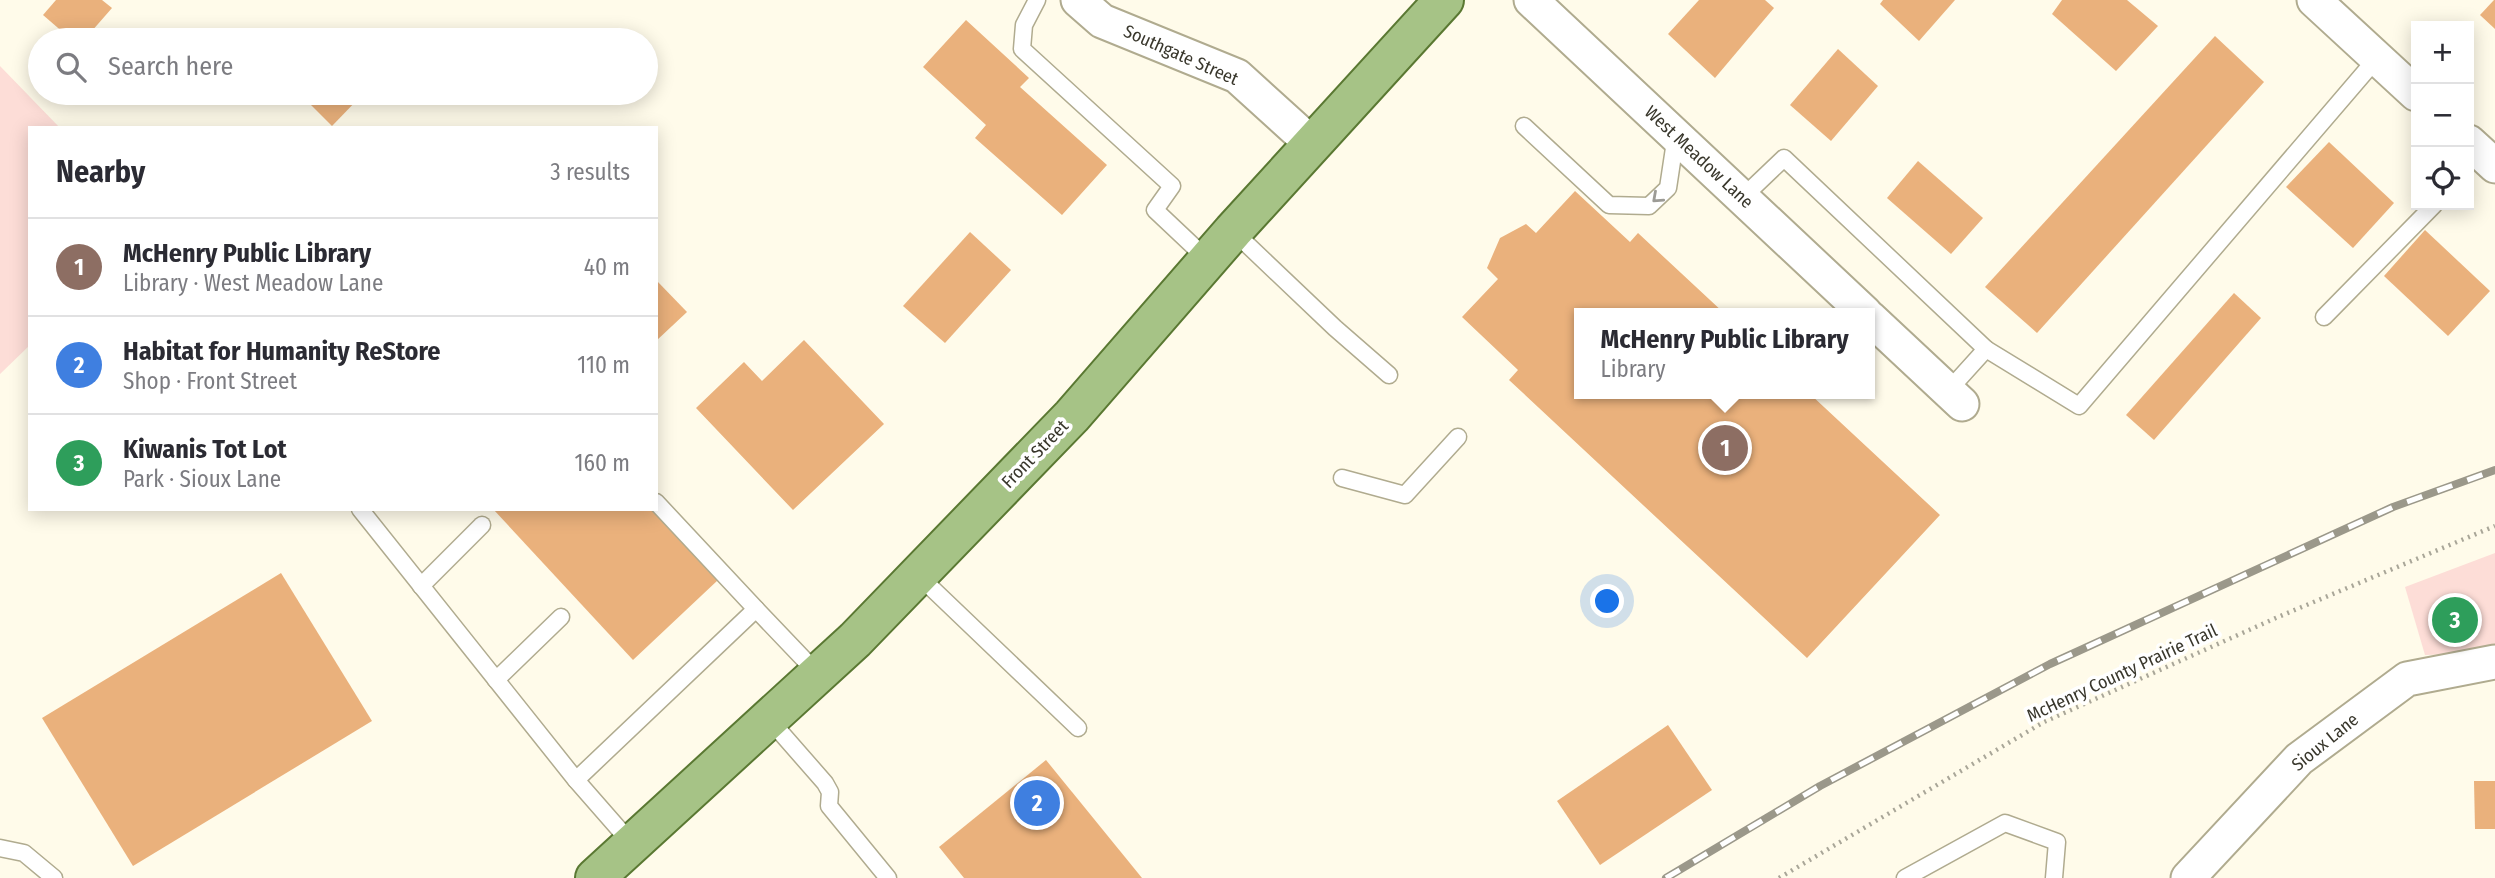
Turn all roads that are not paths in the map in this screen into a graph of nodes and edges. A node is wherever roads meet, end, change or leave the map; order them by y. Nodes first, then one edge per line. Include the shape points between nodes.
1 (1037, 0) edge
2 (1078, 0) edge
3 (1444, 0) edge
4 (1531, 0) edge
5 (2314, 0) edge
6 (2377, 58) junction
7 (2411, 89) edge
8 (1524, 126) dead end
9 (1676, 135) junction
10 (1312, 144) junction
11 (1742, 198) junction
12 (2429, 210) edge
13 (1233, 231) junction
14 (1208, 260) junction
15 (1861, 308) edge
16 (2324, 317) dead end
17 (1875, 323) edge
18 (1986, 349) junction
19 (1389, 374) dead end
20 (1955, 397) joint
21 (1458, 437) dead end
22 (1342, 478) dead end
23 (658, 504) edge
24 (362, 511) edge
25 (482, 525) dead end
26 (918, 575) junction
27 (421, 586) junction
28 (756, 609) junction
29 (561, 617) dead end
30 (2495, 662) edge
31 (818, 674) junction
32 (496, 680) junction
33 (769, 719) junction
34 (1078, 728) dead end
35 (576, 780) junction
36 (632, 844) junction
37 (0, 848) edge
38 (54, 878) edge
39 (595, 878) edge
40 (888, 878) edge
41 (1905, 878) edge
42 (2054, 878) edge
43 (2188, 878) edge

1 - 14 lane via 1024,25 1022,49 1172,186 1155,210
2 - 10 street, Southgate Street via 1102,21 1237,76
3 - 10 main road, Front Street
4 - 9 street, West Meadow Lane
5 - 6 street
6 - 7 street
6 - 18 lane via 2079,405
9 -> 8 lane via 1668,188 1649,206 1609,205
9 - 11 street, West Meadow Lane
10 - 13 main road, Front Street
11 - 15 street, West Meadow Lane
11 - 18 lane via 1784,158
12 - 16 lane
13 - 14 main road, Front Street
13 - 19 lane
14 - 26 main road, Front Street via 1072,416
17 - 20 street
18 - 20 lane
21 - 22 lane via 1405,495
23 - 28 lane
24 - 27 lane
25 - 27 lane
26 - 31 main road, Front Street
26 - 34 lane
27 - 32 lane
28 - 31 lane
28 - 35 lane
29 - 32 lane
30 - 43 street, Sioux Lane via 2407,679 2299,759
31 - 33 main road, Front Street
32 - 35 lane
33 - 36 main road, Front Street
33 - 40 lane via 825,783 829,806
35 - 36 lane
36 - 39 main road, Front Street
37 - 38 lane via 24,853
41 - 42 lane via 2005,824 2057,842

